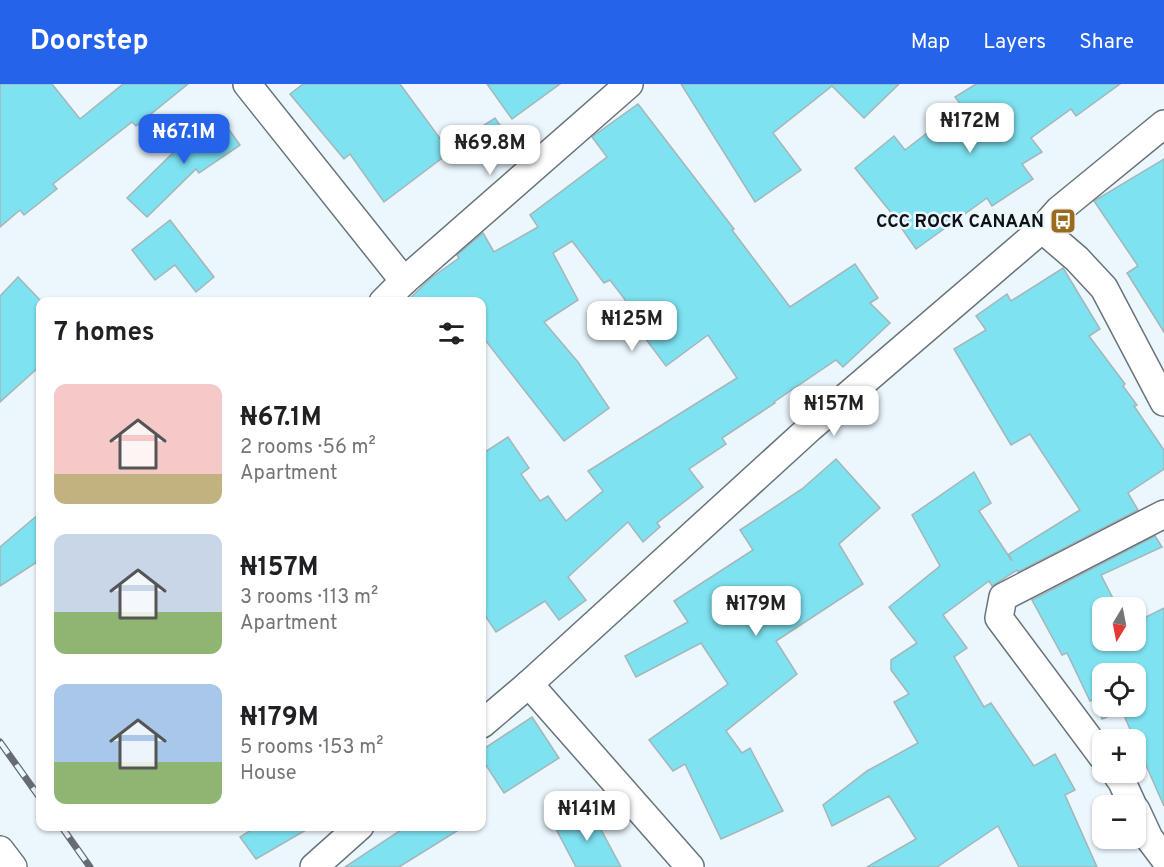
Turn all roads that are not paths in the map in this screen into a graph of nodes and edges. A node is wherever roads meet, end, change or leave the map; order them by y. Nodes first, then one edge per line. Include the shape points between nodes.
1 (247, 84) edge
2 (629, 84) edge
3 (1164, 124) edge
4 (1042, 229) junction
5 (404, 280) junction
6 (388, 297) edge
7 (1164, 402) edge
8 (1164, 514) edge
9 (530, 684) junction
10 (486, 721) edge
11 (1092, 743) edge
12 (354, 831) edge
13 (1146, 832) edge
14 (0, 850) edge
15 (1164, 858) edge
16 (13, 867) edge
17 (314, 867) edge
18 (690, 867) edge

1 - 5 street
2 - 5 street
3 - 4 street via 1059,210
4 - 7 street via 1104,288
4 - 9 street via 811,427
5 - 6 street
8 - 11 street via 1003,597 999,618
9 - 10 street
9 - 18 street
12 - 17 street
13 - 15 street
14 - 16 street

